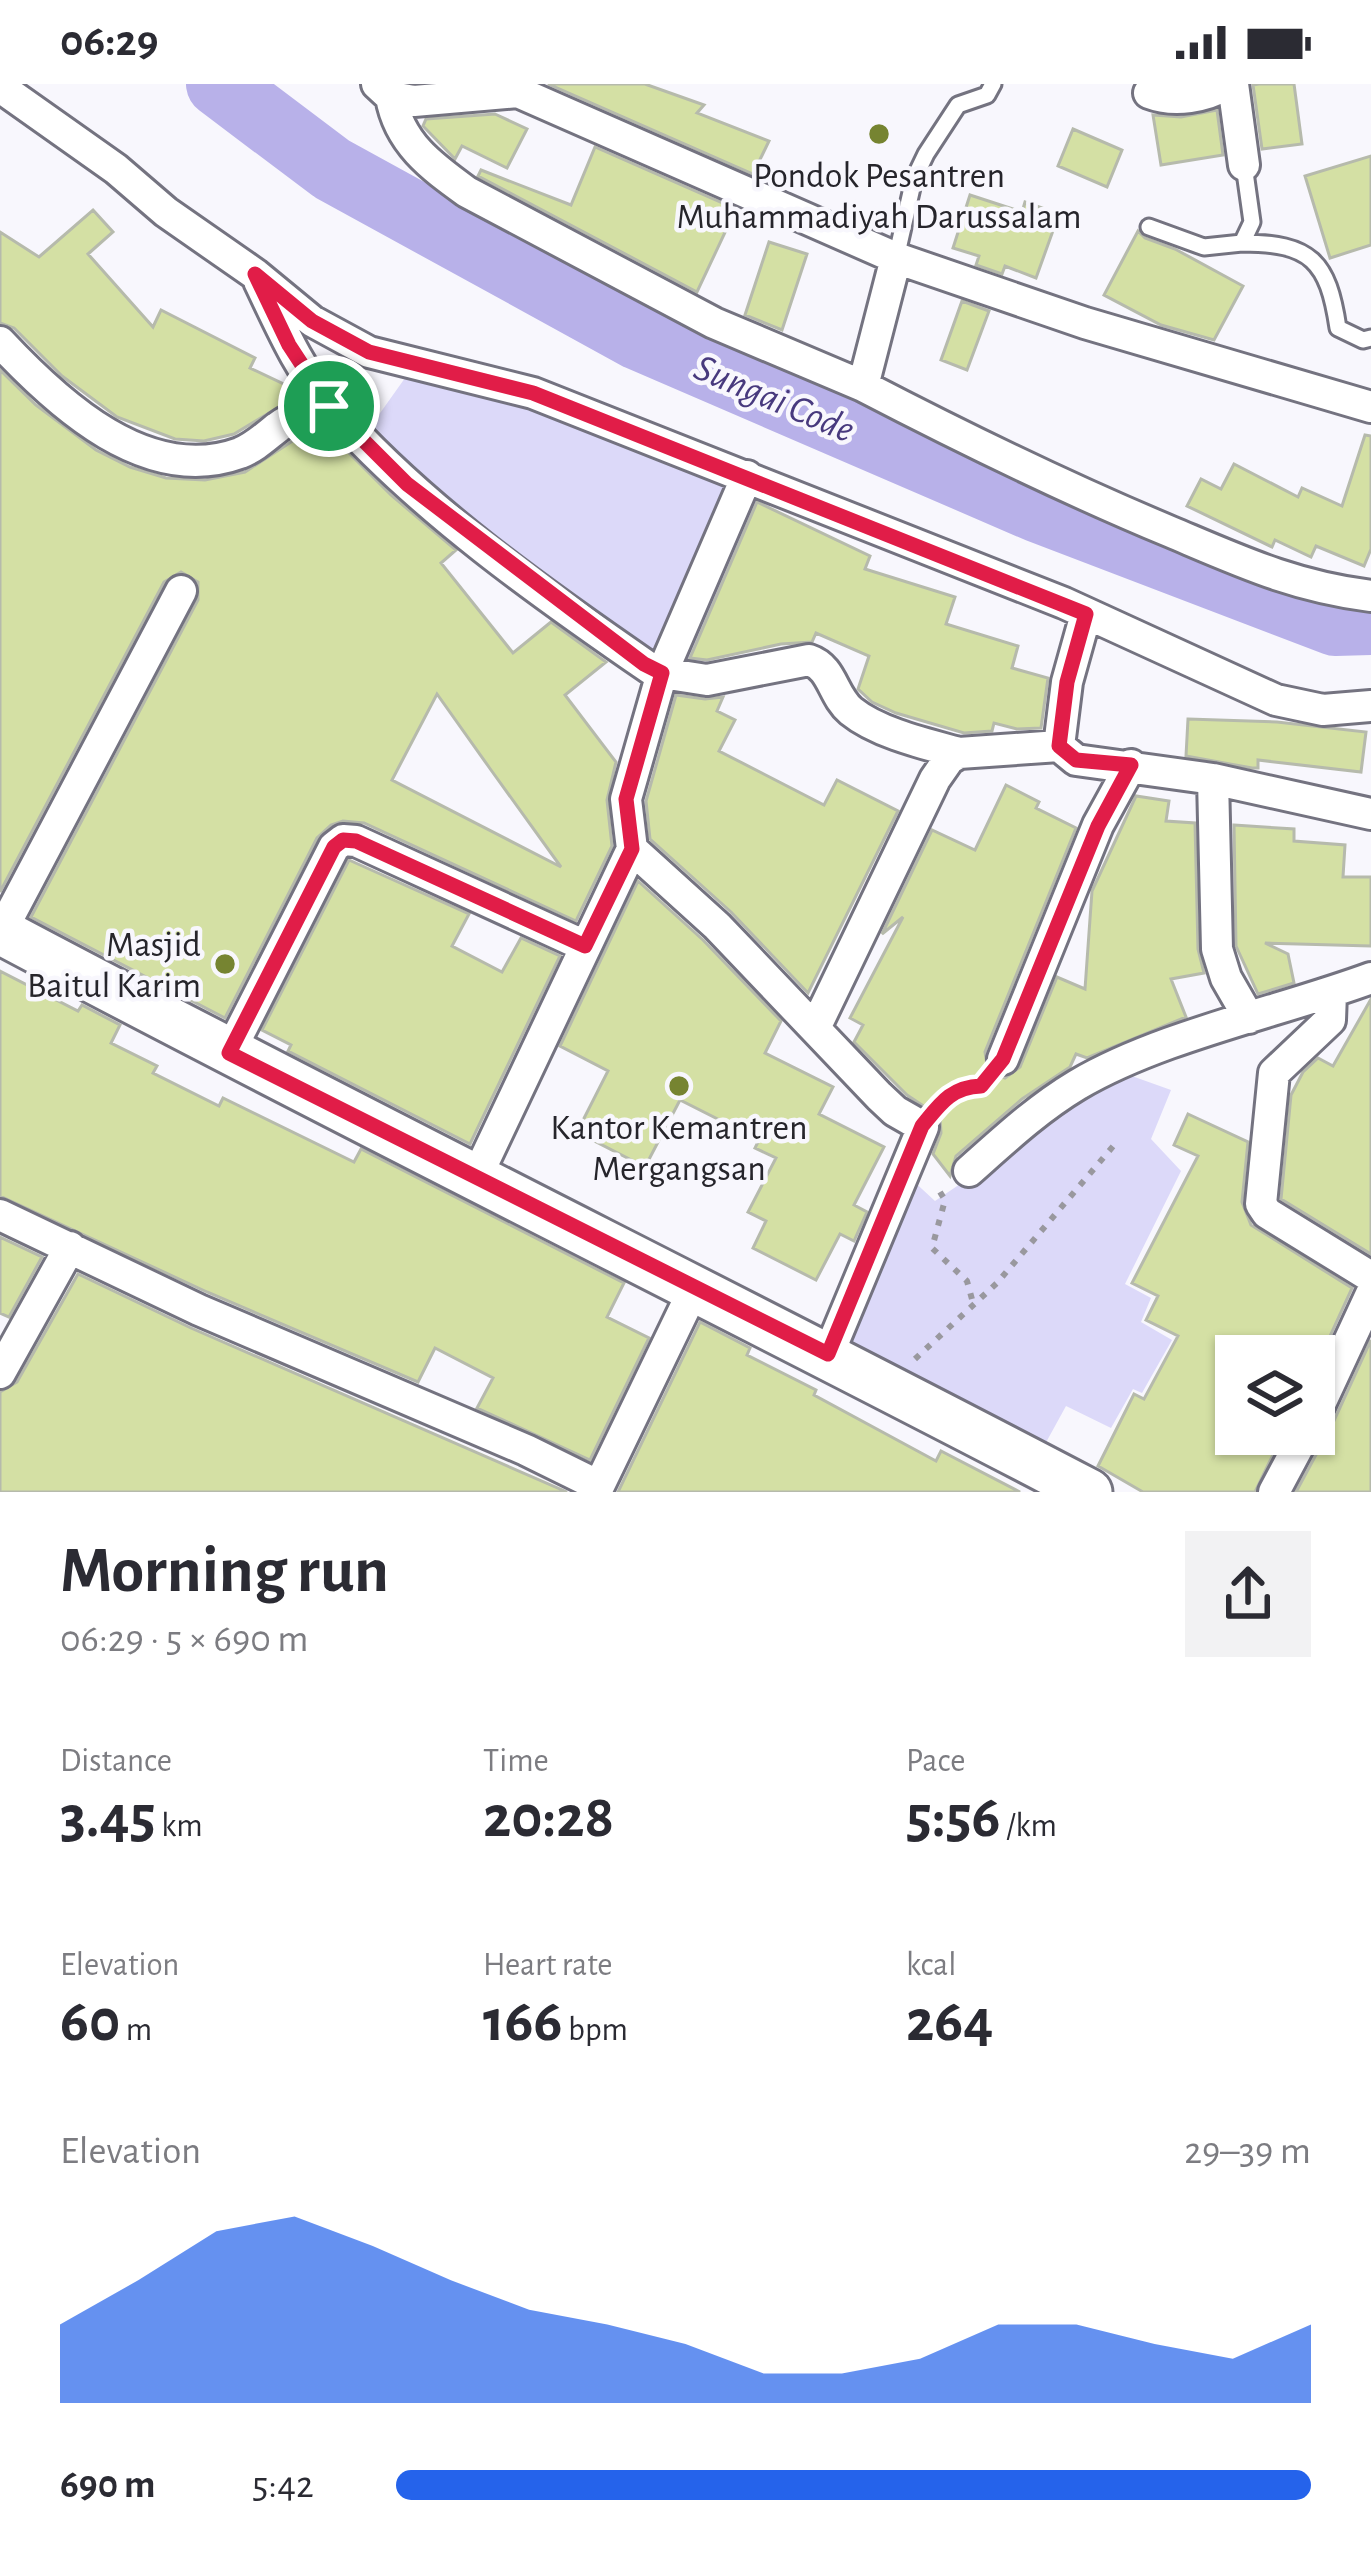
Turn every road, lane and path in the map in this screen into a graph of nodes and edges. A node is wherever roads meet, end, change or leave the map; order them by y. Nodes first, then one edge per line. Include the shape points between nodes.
1 (993, 84) edge
2 (1231, 84) edge
3 (0, 86) edge
4 (1138, 88) edge
5 (384, 91) edge
6 (1243, 155) joint
7 (1149, 227) dead end
8 (1241, 244) junction
9 (896, 258) junction
10 (255, 274) junction
11 (1371, 338) edge
12 (0, 342) edge
13 (863, 386) junction
14 (329, 406) junction
15 (1371, 407) edge
16 (748, 476) junction
17 (181, 591) dead end
18 (1371, 596) edge
19 (1086, 614) junction
20 (662, 673) junction
21 (1371, 706) edge
22 (1059, 746) junction
23 (959, 753) junction
24 (1131, 765) junction
25 (1213, 779) junction
26 (1329, 806) junction
27 (1371, 814) edge
28 (1371, 836) edge
29 (632, 849) junction
30 (1, 932) edge
31 (585, 946) junction
32 (1371, 978) edge
33 (1330, 993) junction
34 (1249, 1018) junction
35 (816, 1026) junction
36 (229, 1053) junction
37 (1003, 1059) joint
38 (922, 1126) junction
39 (1115, 1144) dead end
40 (970, 1171) dead end
41 (476, 1178) junction
42 (945, 1200) dead end
43 (0, 1215) edge
44 (70, 1247) junction
45 (1371, 1277) edge
46 (695, 1287) junction
47 (1371, 1294) edge
48 (973, 1305) junction
49 (828, 1354) junction
50 (0, 1372) edge
51 (1335, 1372) edge
52 (884, 1383) junction
53 (1294, 1455) edge
54 (597, 1489) edge
55 (1089, 1492) edge
56 (1274, 1492) edge

1 - 9 lane via 958,105 926,154
2 - 4 street via 1185,98
2 - 6 street
3 - 10 street
5 - 9 street via 414,101 518,92
5 - 13 street via 406,140 466,192 714,323
6 - 8 lane via 1252,222
7 - 8 lane via 1204,247
8 - 11 lane via 1276,243 1317,262 1338,328
9 - 13 street
9 - 15 street
10 - 14 street
10 - 16 street via 312,321 369,352 533,393
12 - 14 street via 56,399 103,432 174,459 201,463 238,454 280,425
13 - 18 street via 1018,466 1290,582
14 - 20 street via 407,484
16 - 19 street
16 - 20 street
17 - 30 street
19 - 21 street via 1276,700 1323,710
19 - 22 street
20 - 23 street via 706,680 808,660 820,664 850,710
20 - 29 street via 626,799
22 - 23 street
22 - 24 street via 1076,760
23 - 35 street via 935,779
24 - 25 street
24 - 37 street
25 - 26 street
25 - 34 street via 1217,949
26 - 27 street
26 - 28 street
29 - 31 street
29 - 35 street
30 - 36 main road
31 - 36 street via 343,840
31 - 41 street
32 - 33 street
33 - 34 street
33 - 45 street via 1330,1020 1274,1072 1261,1204
34 - 40 street via 1081,1083 1032,1114
35 - 38 street via 879,1096
36 - 41 main road
37 - 38 path via 981,1086 946,1097
38 - 49 street
39 - 48 path
41 - 46 main road
42 - 48 path via 932,1247 967,1281
43 - 44 street
44 - 50 street
44 - 54 street
46 - 49 main road
46 - 54 street
47 - 51 street
48 - 52 path
49 - 52 main road
52 - 55 main road
53 - 56 street

